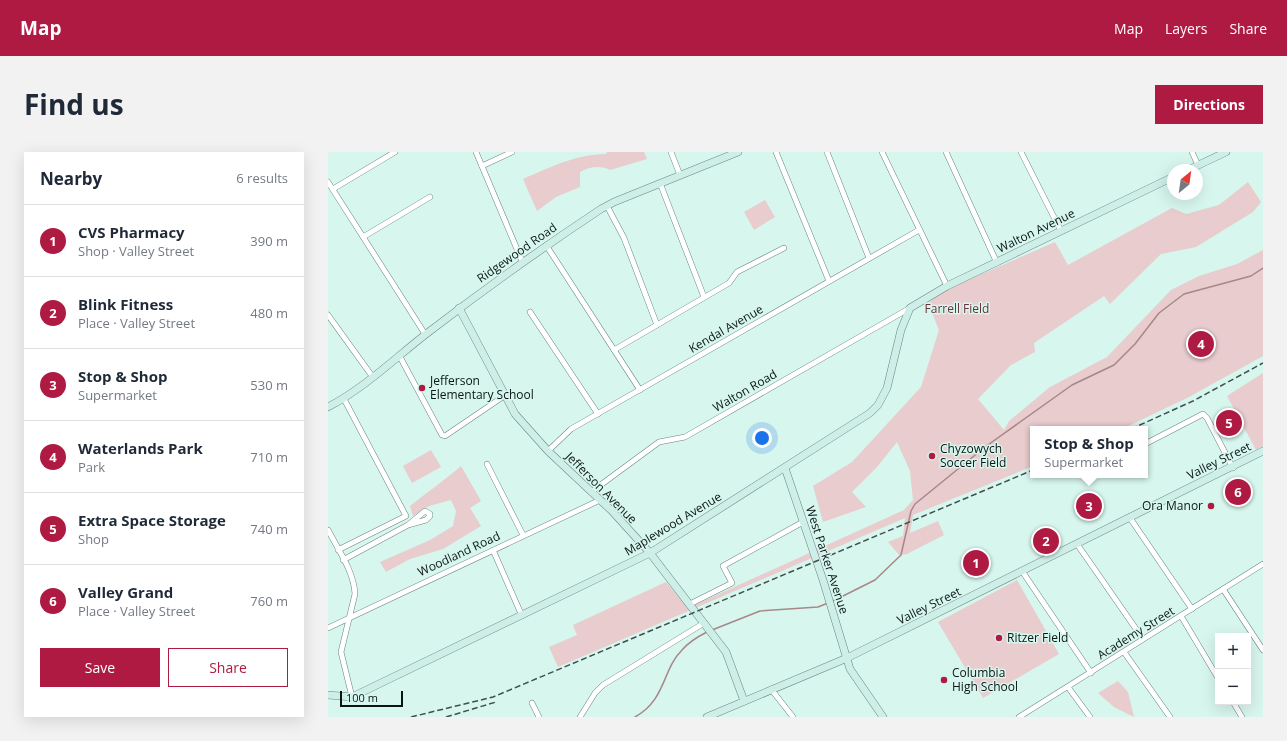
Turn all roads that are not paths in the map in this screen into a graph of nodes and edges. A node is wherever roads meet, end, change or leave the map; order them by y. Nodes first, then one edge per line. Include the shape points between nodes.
1 (395, 152) edge
2 (476, 152) edge
3 (512, 152) edge
4 (671, 152) edge
5 (738, 152) edge
6 (776, 152) edge
7 (826, 152) edge
8 (882, 152) edge
9 (946, 152) edge
10 (1022, 152) edge
11 (1192, 152) edge
12 (1226, 152) edge
13 (1198, 164) edge
14 (1200, 164) edge
15 (482, 166) junction
16 (680, 175) junction
17 (1167, 180) edge
18 (328, 182) edge
19 (660, 183) junction
20 (333, 189) junction
21 (430, 197) dead end
22 (607, 206) junction
23 (918, 230) junction
24 (1061, 231) junction
25 (363, 238) junction
26 (546, 245) junction
27 (784, 248) dead end
28 (869, 258) junction
29 (522, 261) junction
30 (997, 263) junction
31 (829, 281) junction
32 (947, 286) junction
33 (704, 297) junction
34 (459, 308) junction
35 (910, 308) junction
36 (530, 312) dead end
37 (328, 315) edge
38 (657, 326) junction
39 (425, 334) junction
40 (614, 350) junction
41 (399, 355) junction
42 (372, 376) junction
43 (640, 390) junction
44 (504, 396) junction
45 (344, 399) junction
46 (328, 407) edge
47 (598, 414) junction
48 (1148, 442) edge
49 (548, 451) junction
50 (1263, 451) edge
51 (486, 464) dead end
52 (785, 468) junction
53 (1233, 468) junction
54 (591, 492) junction
55 (600, 500) junction
56 (1130, 518) junction
57 (803, 522) junction
58 (408, 525) dead end
59 (328, 530) edge
60 (523, 536) junction
61 (1077, 544) junction
62 (338, 550) junction
63 (493, 550) junction
64 (650, 553) junction
65 (343, 560) junction
66 (1263, 564) edge
67 (1022, 571) junction
68 (1223, 589) junction
69 (690, 604) junction
70 (1192, 609) junction
71 (522, 616) junction
72 (1180, 616) junction
73 (349, 618) junction
74 (328, 628) edge
75 (709, 629) junction
76 (1143, 639) junction
77 (1263, 650) edge
78 (1124, 652) junction
79 (846, 658) junction
80 (1091, 673) junction
81 (1215, 673) edge
82 (1068, 687) junction
83 (771, 689) junction
84 (328, 696) edge
85 (352, 697) junction
86 (744, 701) junction
87 (532, 703) dead end
88 (1235, 705) edge
89 (539, 717) edge
90 (580, 717) edge
91 (707, 717) edge
92 (793, 717) edge
93 (883, 717) edge
94 (1018, 717) edge
95 (1090, 717) edge
96 (1170, 717) edge
97 (1242, 717) edge

1 - 20 street
2 - 15 street
3 - 15 street
4 - 16 street
5 - 16 street, Ridgewood Road
6 - 31 street
7 - 28 street
8 - 23 street
9 - 30 street
10 - 24 street
11 - 13 street
12 - 14 street
15 - 29 street
16 - 19 street, Ridgewood Road
17 - 24 street, Walton Avenue
18 - 20 street
19 - 22 street, Ridgewood Road
19 - 33 street
20 - 25 street
21 - 25 street
22 - 26 street, Ridgewood Road
22 - 38 street via 624,238
23 - 28 street, Kendal Avenue
23 - 32 street
24 - 30 street, Walton Avenue
25 - 39 street
26 - 29 street, Ridgewood Road
26 - 40 street
27 - 33 street via 737,272 729,283
28 - 31 street, Kendal Avenue
29 - 34 street, Ridgewood Road
30 - 32 street, Walton Avenue
31 - 43 street, Kendal Avenue
32 - 35 street, Walton Avenue
33 - 38 street
34 - 39 street, Ridgewood Road
34 - 44 street, Jefferson Avenue
35 - 52 street, Maplewood Avenue via 901,330 887,388 878,405 870,413
35 - 54 street, Walton Road via 685,437 659,442
36 - 47 street
37 - 42 street
38 - 40 street
39 - 41 street, Ridgewood Road
40 - 43 street
41 - 42 street, Ridgewood Road
41 - 44 street via 442,435 445,436
42 - 45 street, Ridgewood Road
43 - 47 street, Kendal Avenue
44 - 49 street, Jefferson Avenue via 519,420
45 - 46 street, Ridgewood Road
45 - 62 street via 406,516
47 - 49 street, Kendal Avenue via 571,429
48 - 53 street via 1203,414
49 - 54 street, Jefferson Avenue
50 - 53 street, Valley Street
51 - 60 street
52 - 57 street, West Parker Avenue
52 - 64 street, Maplewood Avenue
53 - 56 street, Valley Street
54 - 55 street, Jefferson Avenue
55 - 60 street, Woodland Road
55 - 64 street, Jefferson Avenue
56 - 61 street, Valley Street
56 - 70 street
57 - 69 street via 723,566 732,583
57 - 79 street, West Parker Avenue
58 - 65 street
59 - 62 street
60 - 63 street, Woodland Road
61 - 67 street, Valley Street
61 - 76 street
62 - 65 street
63 - 71 street
63 - 73 street, Woodland Road
64 - 69 street, Jefferson Avenue
64 - 71 street, Maplewood Avenue
65 - 73 street via 355,588
66 - 68 street, Academy Street
67 - 79 street, Valley Street
67 - 80 street
68 - 70 street, Academy Street
68 - 77 street
69 - 75 street, Jefferson Avenue
70 - 72 street, Academy Street
71 - 85 street, Maplewood Avenue
72 - 76 street, Academy Street
72 - 81 street
73 - 74 street, Woodland Road
73 - 85 street via 342,652
75 - 86 street, Jefferson Avenue via 728,656
75 - 90 street via 603,685
76 - 78 street, Academy Street
78 - 80 street, Academy Street
78 - 96 street
79 - 83 street, Valley Street
79 - 93 street, West Parker Avenue via 855,678
80 - 82 street, Academy Street
82 - 94 street, Academy Street
82 - 95 street
83 - 86 street, Valley Street
83 - 92 street
84 - 85 street, Maplewood Avenue
86 - 91 street, Valley Street
87 - 89 street
88 - 97 street

